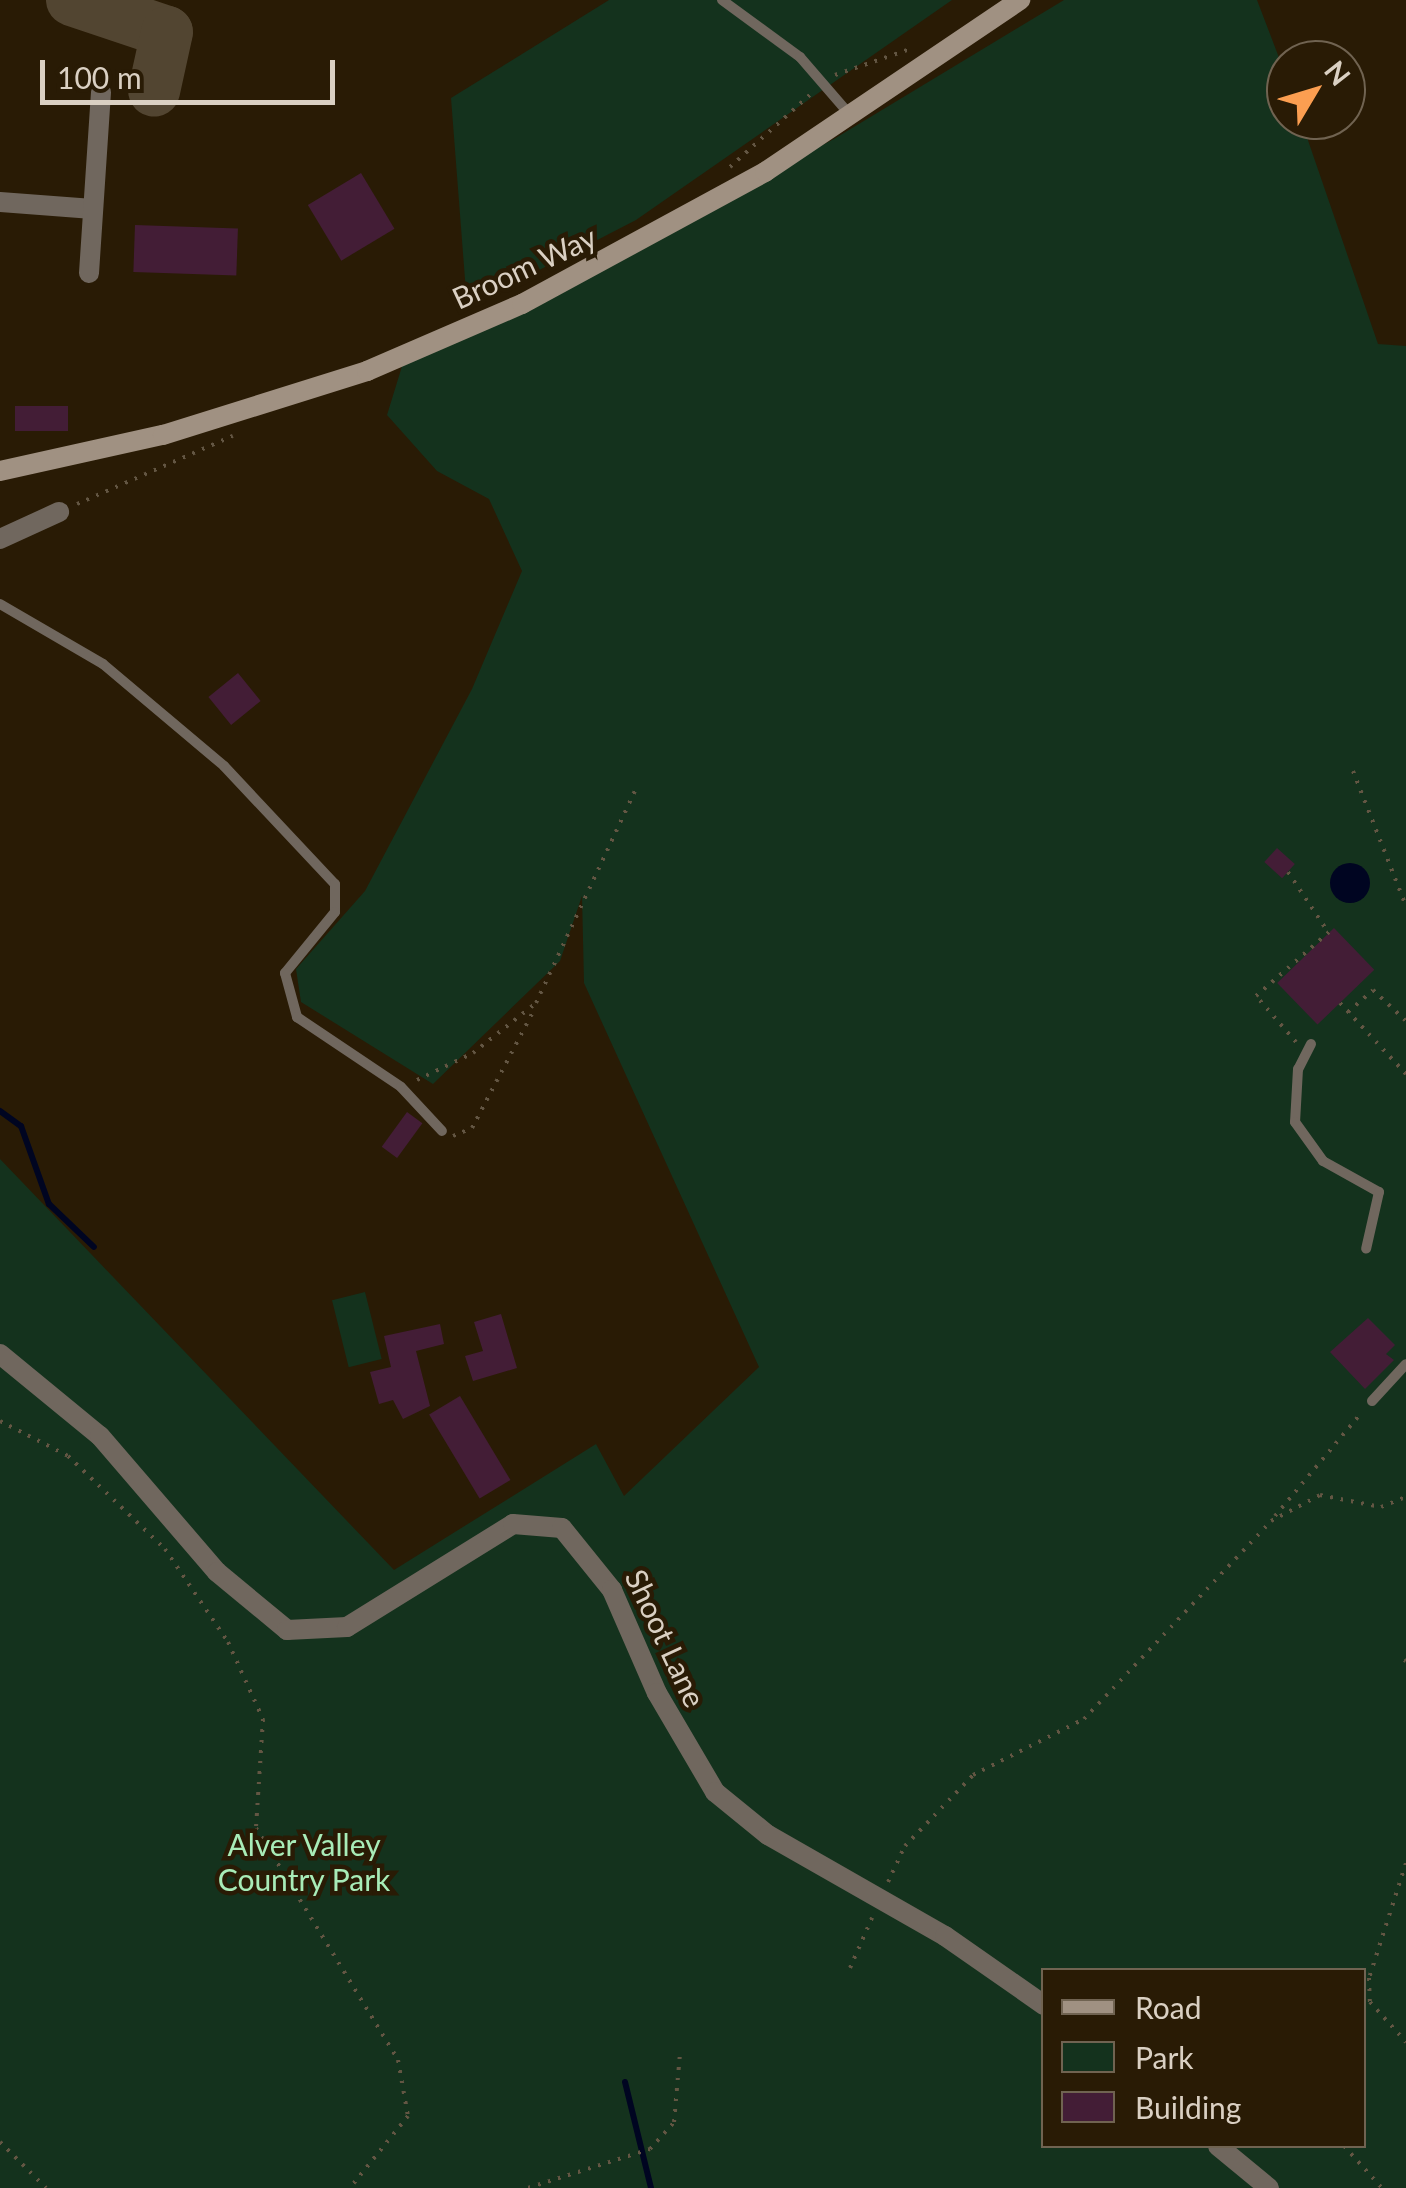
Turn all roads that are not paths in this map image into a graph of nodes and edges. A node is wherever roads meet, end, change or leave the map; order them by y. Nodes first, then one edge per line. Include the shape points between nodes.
1 (722, 0) edge
2 (1020, 0) edge
3 (101, 92) dead end
4 (851, 116) junction
5 (0, 202) edge
6 (92, 209) junction
7 (89, 273) dead end
8 (0, 471) edge
9 (59, 512) road end
10 (0, 539) edge
11 (0, 604) edge
12 (1308, 1049) road end
13 (442, 1131) road end
14 (1366, 1249) dead end
15 (0, 1354) edge
16 (1406, 1364) edge
17 (1372, 1400) road end
18 (1041, 2003) edge
19 (1220, 2148) edge
20 (1269, 2188) edge

1 - 4 lane via 824,82
2 - 4 main road, Broom Way
3 - 6 street
4 - 8 main road, Broom Way via 640,245 367,372
5 - 6 street
6 - 7 street
9 - 10 street
11 - 13 lane via 103,664 224,766 336,884 335,912 290,959 286,990 297,1017 398,1084
12 - 14 lane via 1295,1122 1323,1161 1379,1192
15 - 18 street, Shoot Lane via 100,1436 217,1572 287,1630 347,1627 513,1524 562,1528 612,1590 656,1694 716,1792 768,1835
16 - 17 lane
19 - 20 street

